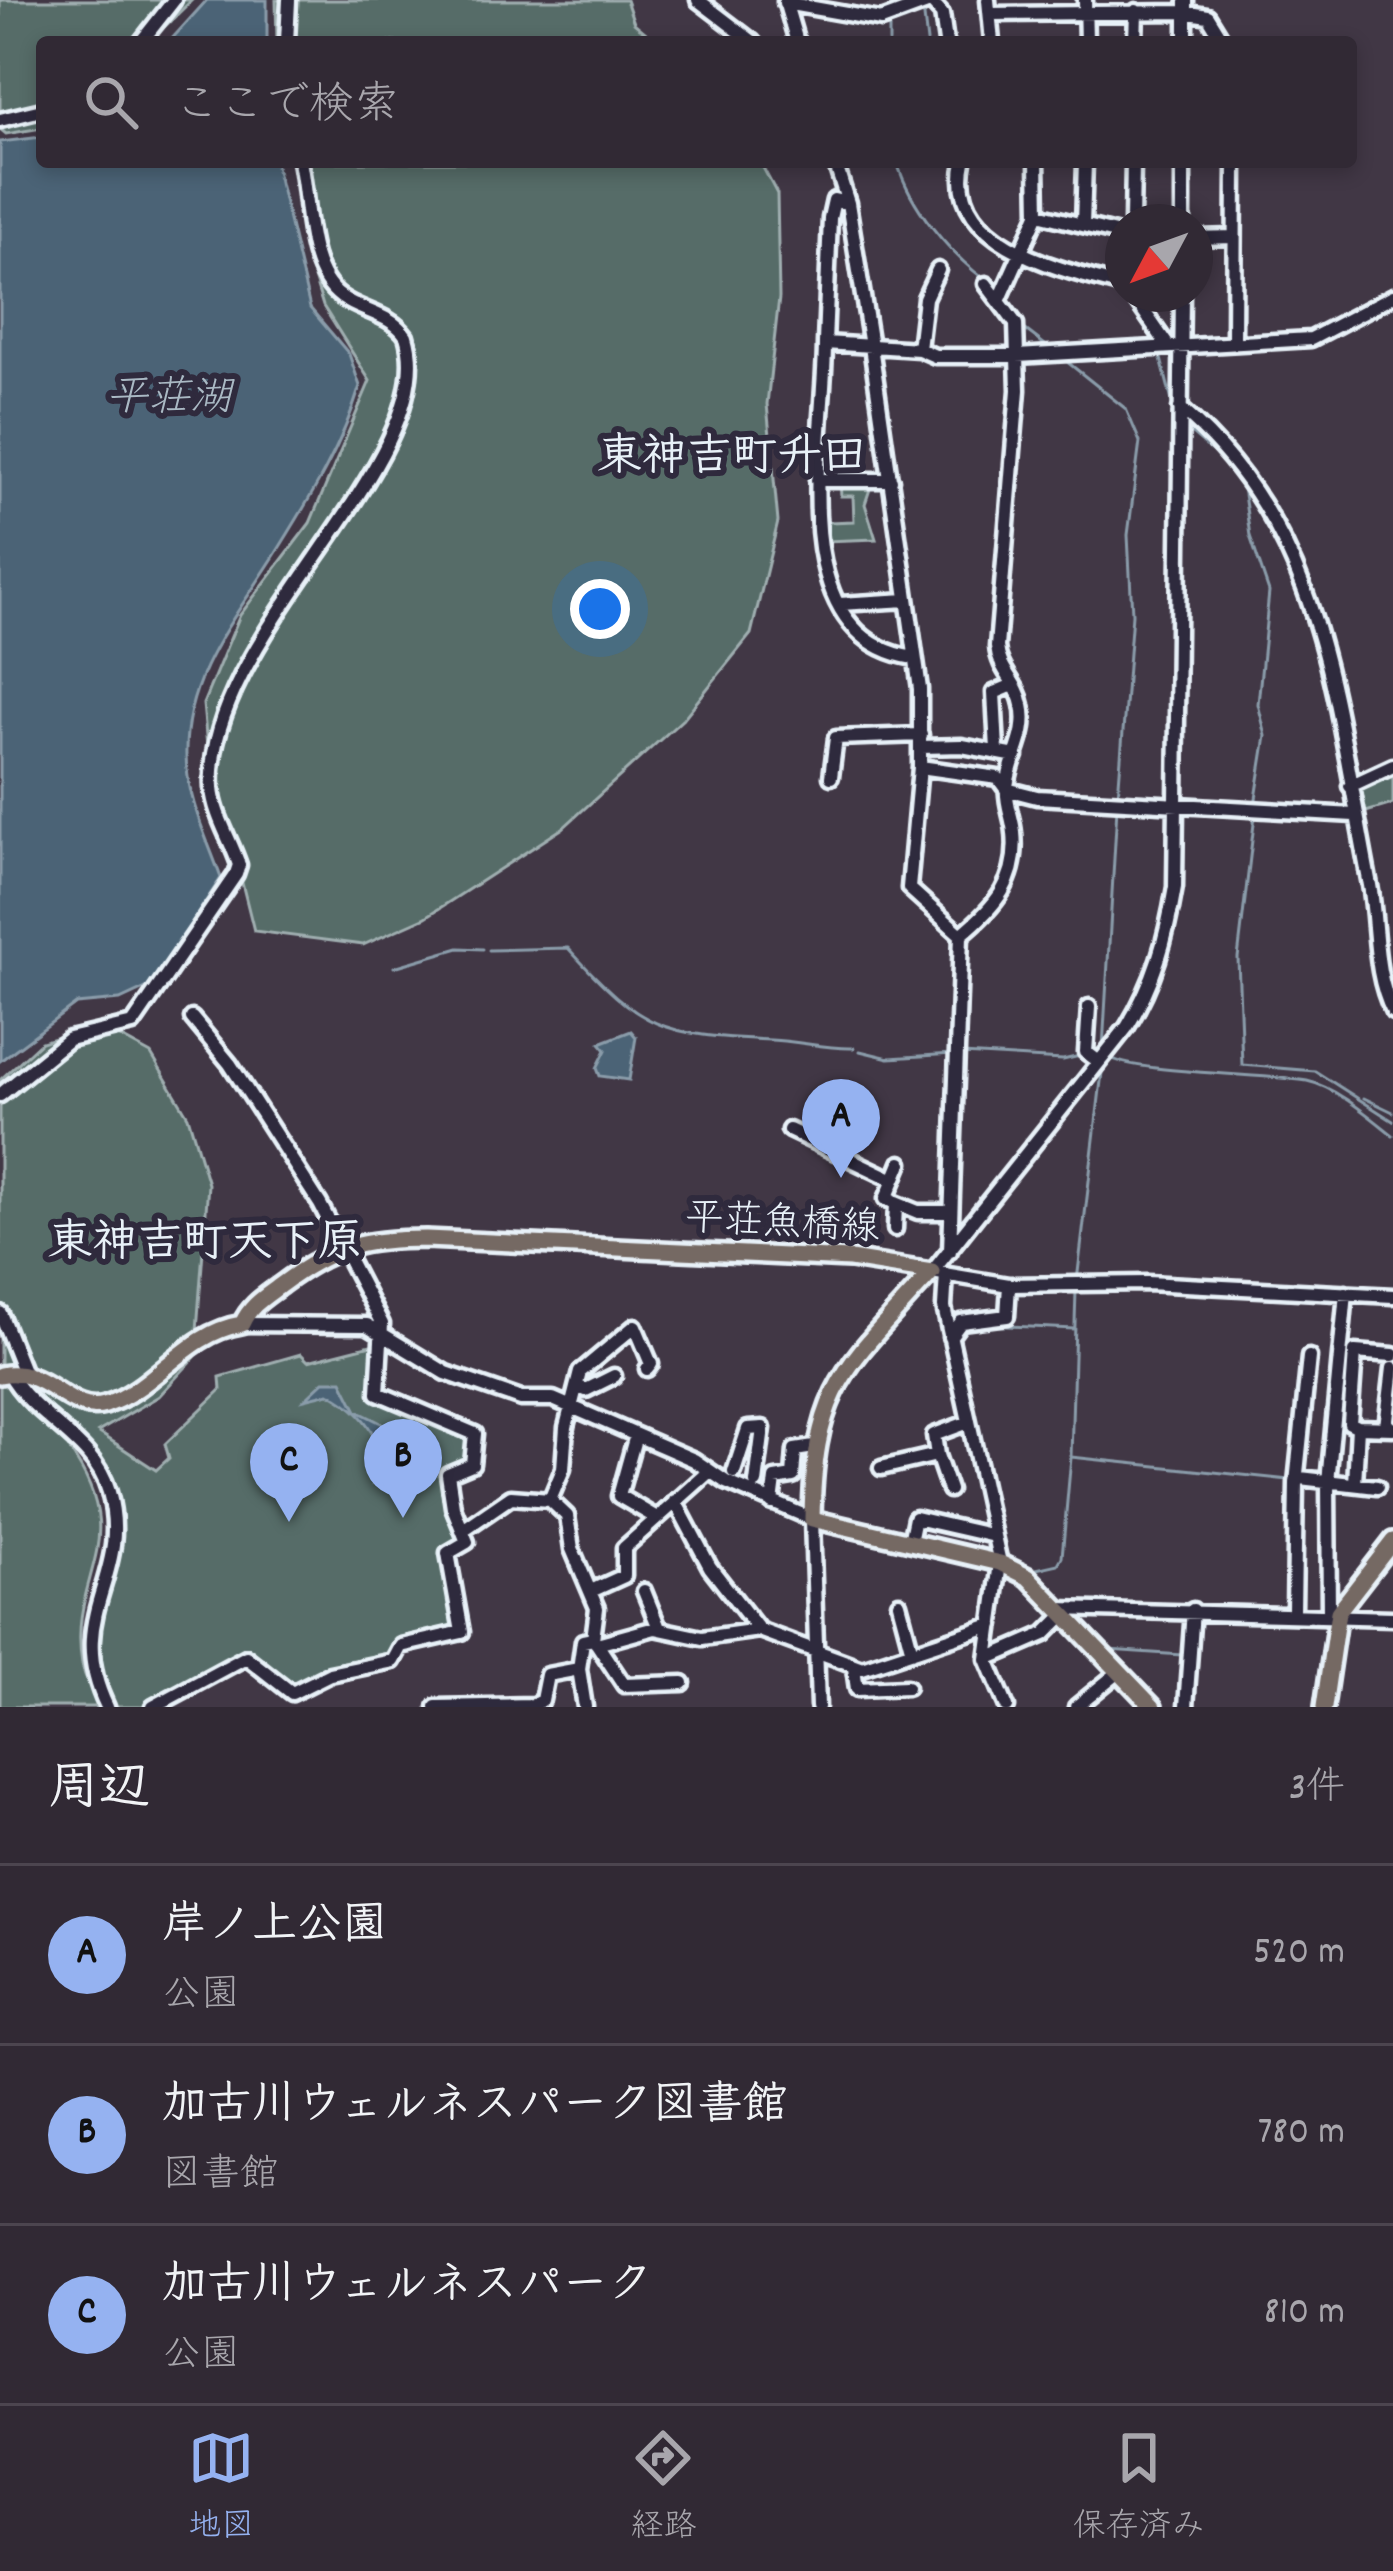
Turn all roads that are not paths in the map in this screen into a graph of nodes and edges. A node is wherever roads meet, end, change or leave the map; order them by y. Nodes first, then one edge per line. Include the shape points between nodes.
1 (174, 0) edge
2 (289, 0) edge
3 (698, 0) edge
4 (1173, 0) edge
5 (1203, 0) edge
6 (785, 2) edge
7 (928, 3) edge
8 (1086, 5) edge
9 (990, 7) edge
10 (1185, 9) edge
11 (1136, 11) junction
12 (146, 36) edge
13 (286, 36) edge
14 (745, 36) edge
15 (795, 36) edge
16 (945, 36) edge
17 (1086, 36) edge
18 (1135, 36) edge
19 (1222, 36) edge
20 (1226, 36) edge
21 (36, 111) edge
22 (0, 120) edge
23 (301, 168) edge
24 (837, 168) edge
25 (965, 168) edge
26 (1037, 168) edge
27 (1085, 168) edge
28 (1133, 168) edge
29 (1184, 168) edge
30 (1235, 168) edge
31 (848, 203) junction
32 (1132, 204) edge
33 (1183, 204) edge
34 (1038, 214) junction
35 (1083, 225) junction
36 (1105, 230) edge
37 (1234, 237) junction
38 (1213, 238) edge
39 (1021, 258) junction
40 (938, 270) dead end
41 (1105, 281) edge
42 (986, 284) dead end
43 (1003, 296) junction
44 (1393, 296) edge
45 (1147, 312) edge
46 (1179, 312) edge
47 (825, 343) junction
48 (1234, 343) junction
49 (871, 346) junction
50 (1174, 346) junction
51 (919, 349) junction
52 (1017, 356) junction
53 (1180, 411) junction
54 (817, 480) junction
55 (892, 480) junction
56 (907, 600) junction
57 (840, 604) junction
58 (914, 658) junction
59 (1013, 686) junction
60 (921, 741) junction
61 (997, 750) junction
62 (1016, 756) junction
63 (1393, 766) edge
64 (920, 767) junction
65 (831, 777) dead end
66 (1350, 786) junction
67 (1006, 789) junction
68 (1175, 805) junction
69 (1354, 815) junction
70 (961, 935) junction
71 (1089, 1007) dead end
72 (1393, 1012) edge
73 (192, 1018) dead end
74 (1099, 1056) junction
75 (0, 1095) edge
76 (796, 1129) dead end
77 (901, 1162) dead end
78 (894, 1180) junction
79 (896, 1203) junction
80 (948, 1212) junction
81 (895, 1229) dead end
82 (339, 1247) junction
83 (950, 1251) junction
84 (939, 1273) junction
85 (1009, 1285) junction
86 (1346, 1293) junction
87 (1393, 1296) edge
88 (0, 1313) edge
89 (242, 1324) junction
90 (384, 1333) junction
91 (950, 1337) junction
92 (1393, 1355) edge
93 (1309, 1358) dead end
94 (1393, 1368) edge
95 (646, 1369) dead end
96 (11, 1374) edge
97 (614, 1376) dead end
98 (44, 1380) junction
99 (579, 1387) junction
100 (34, 1400) junction
101 (1305, 1408) junction
102 (1334, 1409) junction
103 (1350, 1409) junction
104 (570, 1411) junction
105 (969, 1422) junction
106 (1358, 1427) junction
107 (1389, 1427) edge
108 (636, 1436) junction
109 (814, 1447) junction
110 (937, 1455) junction
111 (881, 1468) dead end
112 (734, 1472) junction
113 (710, 1473) junction
114 (1298, 1481) junction
115 (1328, 1481) junction
116 (756, 1483) junction
117 (1355, 1484) junction
118 (1376, 1487) dead end
119 (949, 1490) dead end
120 (771, 1497) junction
121 (550, 1500) junction
122 (675, 1501) junction
123 (655, 1517) junction
124 (812, 1520) junction
125 (463, 1530) junction
126 (994, 1536) junction
127 (1393, 1541) edge
128 (910, 1542) junction
129 (1000, 1563) junction
130 (591, 1591) junction
131 (644, 1591) dead end
132 (899, 1603) dead end
133 (1193, 1610) junction
134 (1294, 1611) junction
135 (1061, 1612) junction
136 (1334, 1612) junction
137 (1393, 1618) edge
138 (992, 1625) junction
139 (659, 1628) junction
140 (759, 1630) junction
141 (595, 1641) junction
142 (911, 1648) junction
143 (816, 1652) junction
144 (987, 1659) junction
145 (854, 1668) junction
146 (579, 1669) junction
147 (1118, 1672) junction
148 (683, 1682) dead end
149 (907, 1687) dead end
150 (106, 1707) edge
151 (153, 1707) edge
152 (436, 1707) edge
153 (585, 1707) edge
154 (818, 1707) edge
155 (1007, 1707) edge
156 (1076, 1707) edge
157 (1153, 1707) edge
158 (1186, 1707) edge
159 (1324, 1707) edge

1 - 12 street
2 - 13 street
3 - 14 street
4 - 10 street
5 - 20 street
6 - 7 street via 886,19
6 - 15 street
7 - 16 street via 942,14
8 - 9 street
8 - 11 street
8 - 17 street
10 - 11 street
10 - 19 street via 1208,16
11 - 18 street
21 - 22 street
23 - 75 street via 325,279 406,336 402,414 233,695 212,790 236,874 133,1024 69,1039
24 - 31 street
25 - 39 street via 980,222
26 - 34 street
27 - 35 street
28 - 32 street
29 - 33 street
30 - 37 street
31 - 47 street via 834,200 830,218
31 - 49 street
34 - 35 street
34 - 39 street
35 - 36 street
37 - 38 street
37 - 48 street
39 - 41 street
39 - 43 street
40 - 51 street via 928,285
42 - 43 street
43 - 52 street via 1016,324
44 - 48 street via 1320,337
45 - 50 street
46 - 50 street
47 - 49 street
47 - 54 street
48 - 50 street
49 - 51 street
49 - 55 street
50 - 52 street
50 - 53 street
51 - 52 street
52 - 59 street via 997,646
53 - 66 street via 1249,475 1293,558 1328,658
53 - 68 street
54 - 55 street
54 - 57 street via 821,569
55 - 56 street
56 - 57 street
56 - 58 street
57 - 58 street via 851,627 882,653
58 - 60 street
59 - 61 street via 994,693
59 - 62 street via 1023,706
60 - 61 street
60 - 64 street
60 - 65 street via 836,738
61 - 62 street
62 - 67 street
63 - 66 street
64 - 67 street via 998,778
64 - 70 street via 910,893
66 - 69 street
67 - 68 street
67 - 70 street via 1015,837 1009,883 996,906
68 - 69 street
68 - 74 street via 1175,887 1164,949 1151,989
69 - 72 street via 1379,976
70 - 80 street
71 - 74 street
73 - 82 street via 320,1204
74 - 83 street
76 - 78 street
77 - 78 street
78 - 79 street via 886,1199
79 - 80 street
79 - 81 street
80 - 83 street
82 - 84 main road, 平荘魚橋線 via 406,1239 512,1242 850,1259
82 - 89 main road, 平荘魚橋線 via 252,1305
82 - 90 street
83 - 84 street
84 - 85 street
84 - 91 street
84 - 109 main road, 平荘魚橋線 via 843,1374
85 - 86 street
85 - 91 street via 1006,1316 961,1322
86 - 87 street
86 - 102 street
88 - 96 street
89 - 90 street via 367,1325
89 - 98 main road, 平荘魚橋線 via 200,1337 105,1405 85,1406
90 - 104 street via 446,1373 521,1399 553,1399
90 - 125 street via 378,1393 475,1434 472,1464 448,1474
91 - 105 street
92 - 103 street via 1354,1352
93 - 101 street
94 - 107 street
95 - 99 street via 651,1364 635,1326 580,1372
96 - 98 main road, 平荘魚橋線
96 - 100 street
97 - 99 street
98 - 100 street
99 - 104 street
100 - 150 street via 79,1444 109,1494 112,1555 88,1634
101 - 102 street
101 - 114 street
102 - 103 street
102 - 115 street
103 - 106 street via 1350,1424
104 - 108 street
104 - 121 street
105 - 110 street via 934,1436
105 - 126 street
106 - 107 street
106 - 117 street
108 - 113 street
108 - 123 street via 619,1496
109 - 120 street via 795,1450 792,1478 776,1478
109 - 124 main road, 平荘魚橋線
110 - 111 street
110 - 119 street
112 - 113 street
112 - 116 street
112 - 116 street via 748,1429 763,1429
113 - 120 street
113 - 122 street
114 - 115 street
114 - 134 street
115 - 117 street
115 - 136 street
116 - 120 street
117 - 118 street
120 - 124 street
121 - 125 street via 511,1497
121 - 130 street via 567,1516
122 - 123 street
122 - 140 street via 710,1567
123 - 130 street via 624,1548 624,1576
124 - 128 main road
124 - 143 street
125 - 151 street via 467,1542 448,1553 462,1632 454,1637 401,1646 393,1660 330,1674 292,1693 246,1657
126 - 128 street via 915,1518
126 - 129 street
127 - 136 main road
128 - 129 main road
129 - 135 main road via 1028,1577
129 - 138 street
130 - 141 street
131 - 139 street
132 - 142 street
133 - 134 street
133 - 135 street
133 - 158 street
134 - 136 street
135 - 144 street via 1046,1634
135 - 147 main road
136 - 137 street
136 - 159 main road
138 - 142 street
138 - 144 street
139 - 140 street via 702,1638
139 - 141 street
140 - 143 street
141 - 146 street via 583,1641
141 - 148 street via 624,1685
142 - 145 street
143 - 145 street
143 - 154 street
144 - 155 street
145 - 149 street via 857,1689
146 - 152 street via 547,1675 534,1705
146 - 153 street
147 - 156 street
147 - 157 main road

